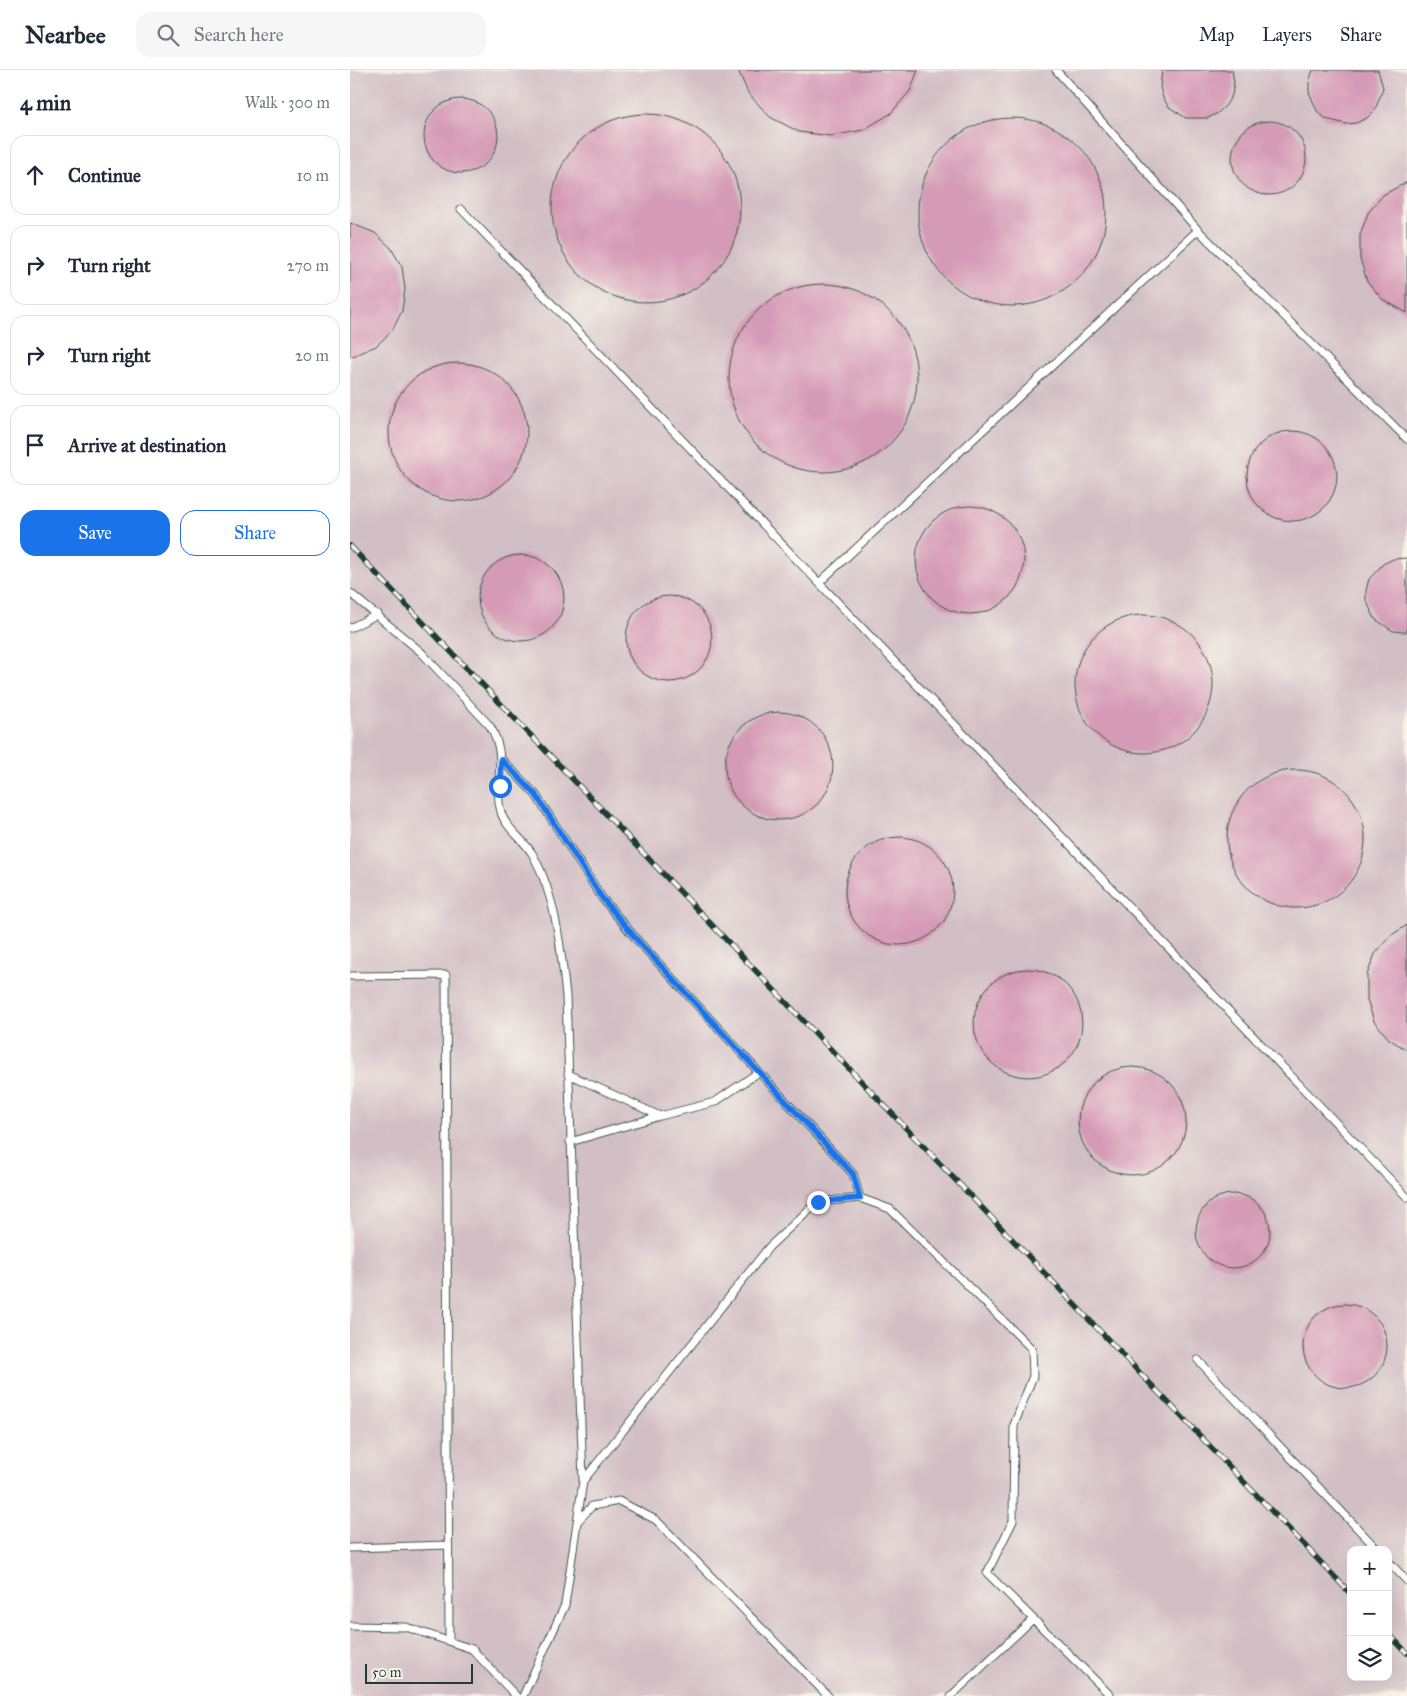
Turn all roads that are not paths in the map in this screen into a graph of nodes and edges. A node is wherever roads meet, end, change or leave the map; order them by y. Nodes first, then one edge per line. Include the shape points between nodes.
1 (1056, 70) edge
2 (461, 209) dead end
3 (1198, 230) junction
4 (1407, 439) edge
5 (820, 582) junction
6 (350, 593) edge
7 (378, 614) junction
8 (350, 628) edge
9 (501, 759) junction
10 (350, 976) edge
11 (759, 1072) junction
12 (568, 1074) junction
13 (660, 1116) junction
14 (570, 1142) junction
15 (1407, 1197) edge
16 (860, 1198) junction
17 (1198, 1360) dead end
18 (583, 1481) junction
19 (577, 1522) junction
20 (448, 1545) junction
21 (1374, 1546) edge
22 (350, 1548) edge
23 (1392, 1565) edge
24 (1407, 1580) edge
25 (1033, 1619) junction
26 (350, 1626) edge
27 (449, 1641) junction
28 (516, 1696) edge
29 (523, 1696) edge
30 (828, 1696) edge
31 (951, 1696) edge
32 (1111, 1696) edge

1 - 3 lane
2 - 5 lane
3 - 4 lane
3 - 5 lane
5 - 15 lane
6 - 7 lane
7 - 8 lane
7 - 9 lane via 421,652 490,726 498,739
9 - 11 lane via 536,795 602,898
9 - 12 lane via 498,803 502,816 534,856 560,942 566,996
10 - 20 lane via 446,975
11 - 13 lane via 715,1102
11 - 16 lane via 853,1174
12 - 13 lane
12 - 14 lane
13 - 14 lane
14 - 18 lane
16 - 18 lane via 818,1202 769,1247
16 - 25 lane via 890,1209 1032,1349 1033,1376 1014,1425 1013,1520 987,1573
17 - 21 lane
18 - 19 lane
19 - 29 lane via 565,1605
19 - 30 lane via 592,1506 619,1501 656,1520
20 - 22 lane
20 - 27 lane
23 - 24 lane
25 - 31 lane
25 - 32 lane
26 - 27 lane via 406,1627
27 - 28 lane via 472,1649

